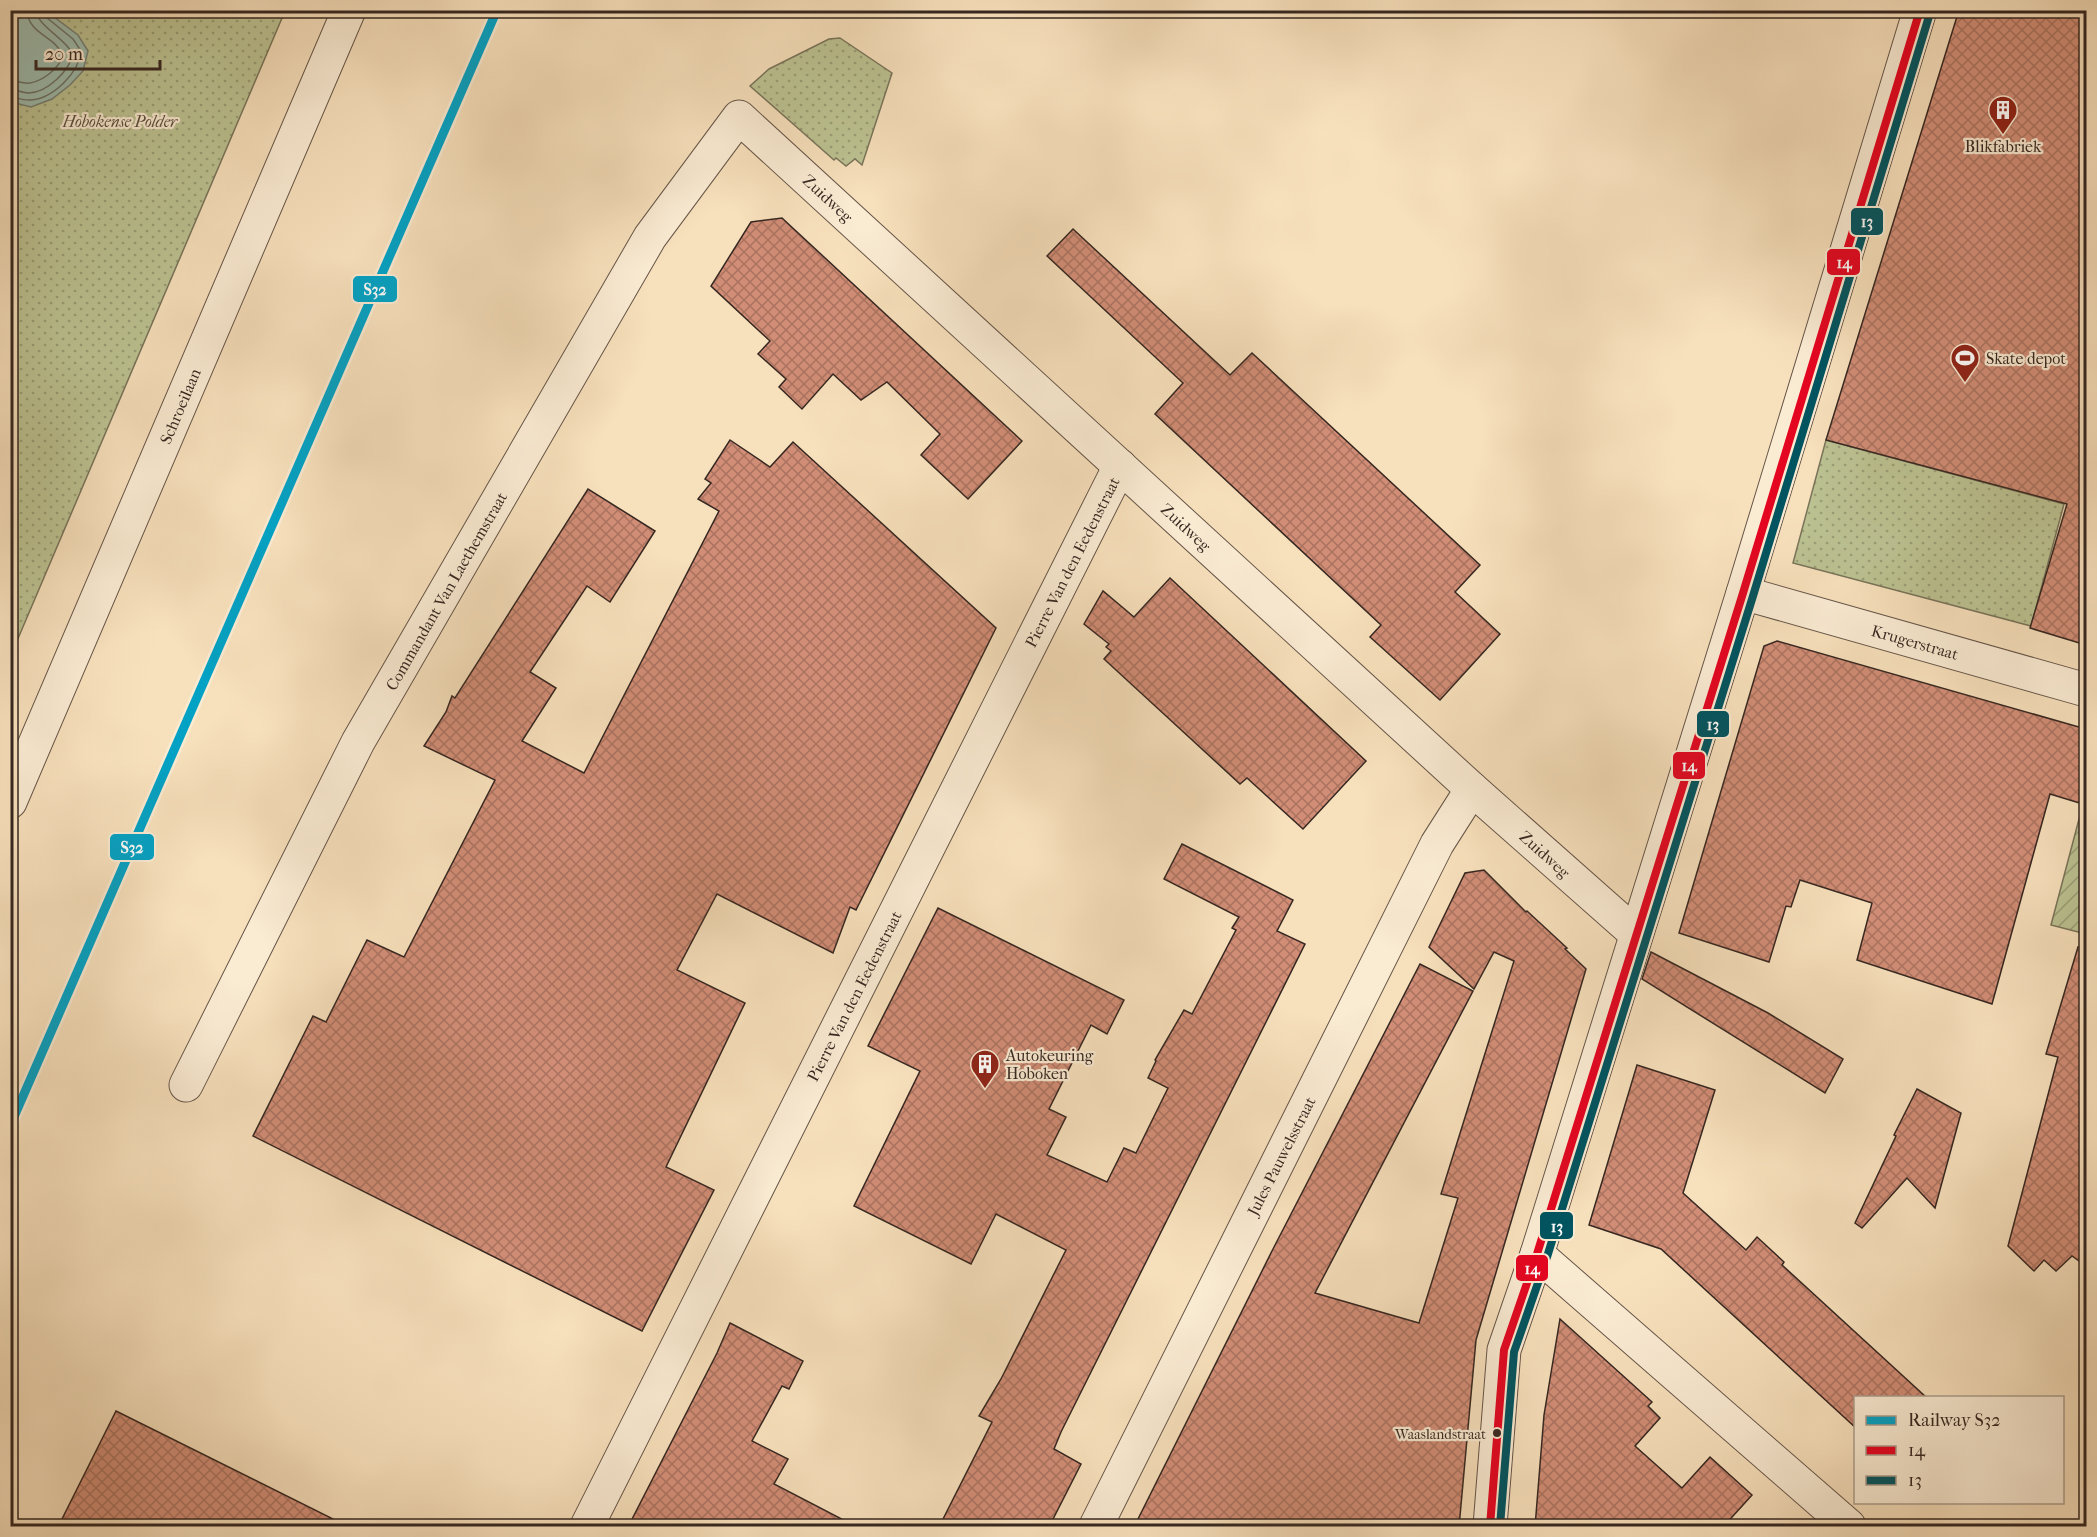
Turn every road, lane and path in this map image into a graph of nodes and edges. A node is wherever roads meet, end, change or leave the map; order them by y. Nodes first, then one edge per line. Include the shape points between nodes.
1 (349, 10) edge
2 (1920, 10) edge
3 (739, 117) joint
4 (1120, 466) junction
5 (1743, 593) junction
6 (2086, 690) edge
7 (1472, 789) junction
8 (10, 802) edge
9 (1636, 934) junction
10 (186, 1085) dead end
11 (1537, 1254) junction
12 (587, 1527) edge
13 (1096, 1527) edge
14 (1490, 1527) edge
15 (1849, 1527) edge

1 - 8 street, Schroeilaan
2 - 5 street
3 - 4 street, Zuidweg
3 - 10 street, Commandant Van Laethemstraat via 650,237 358,742
4 - 7 street, Zuidweg
4 - 12 street, Pierre Van den Eedenstraat
5 - 6 street, Krugerstraat
5 - 9 street
7 - 9 street, Zuidweg
7 - 13 street, Jules Pauwelsstraat via 1437,844
9 - 11 street
11 - 14 street via 1504,1350
11 - 15 street

